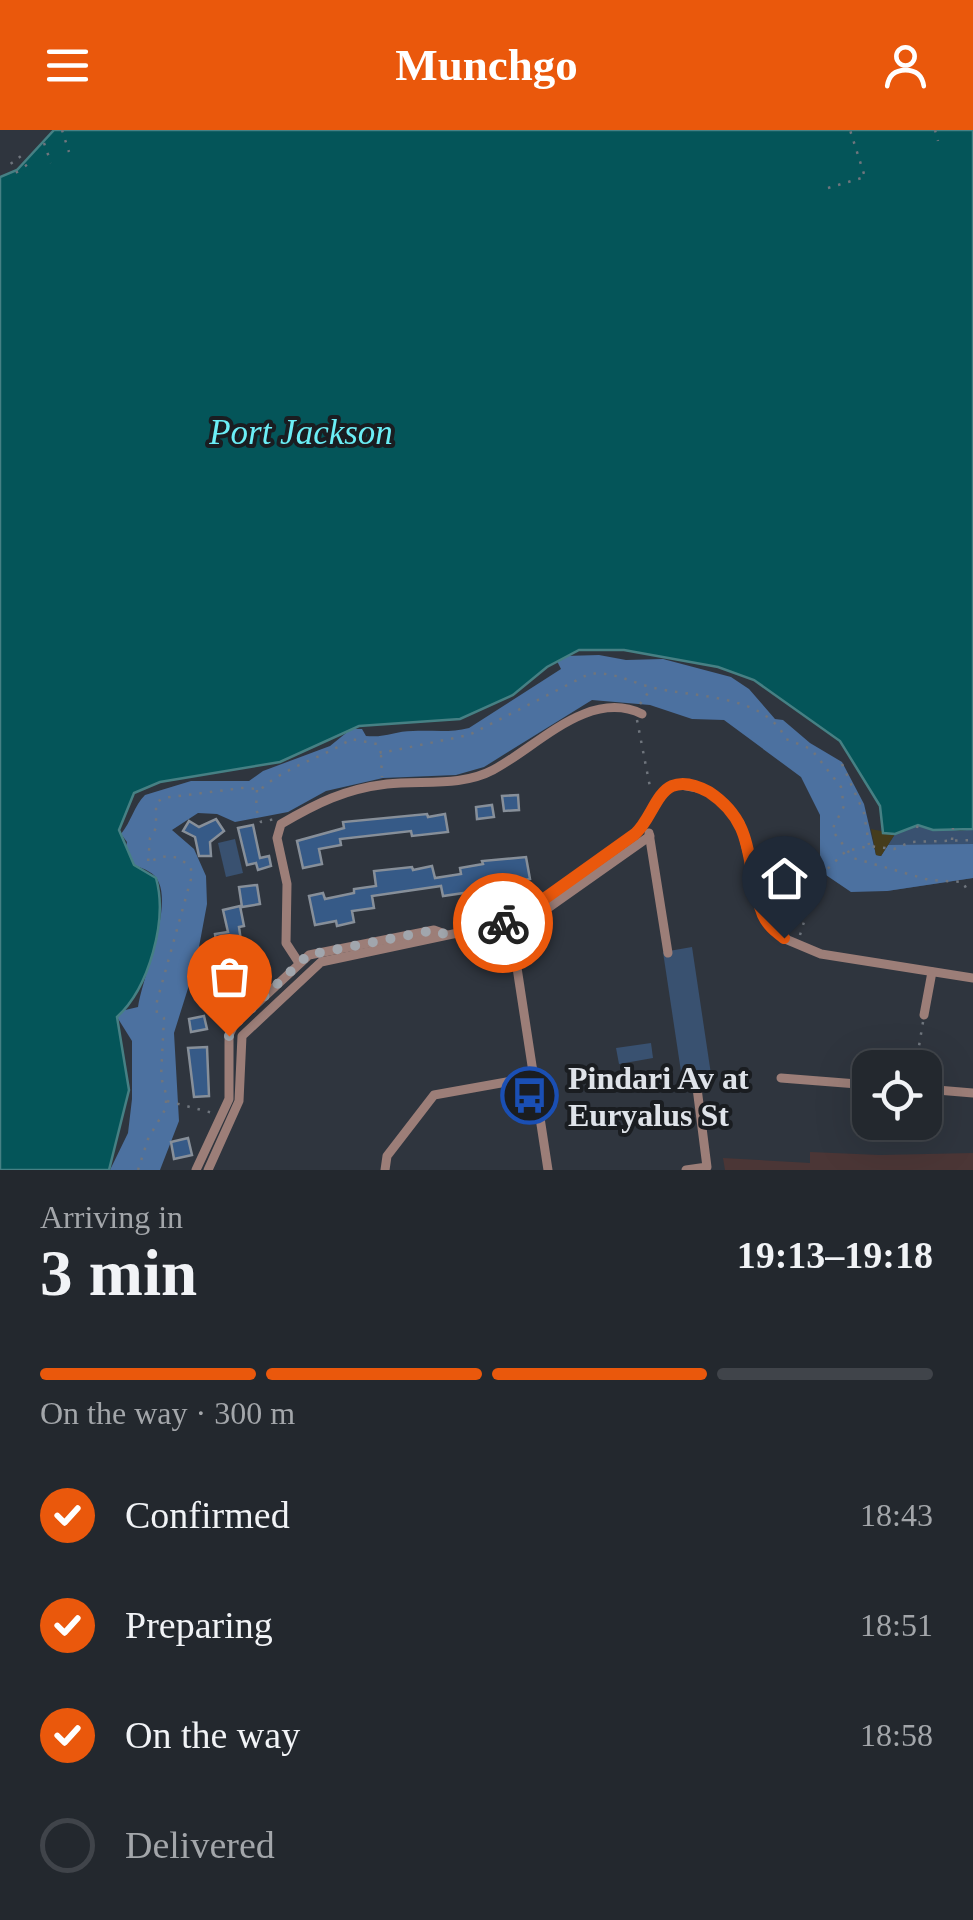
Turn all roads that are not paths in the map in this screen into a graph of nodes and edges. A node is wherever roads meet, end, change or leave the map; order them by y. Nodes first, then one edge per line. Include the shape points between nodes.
1 (639, 712) road end
2 (647, 824) junction
3 (650, 836) junction
4 (537, 904) junction
5 (510, 922) junction
6 (444, 934) junction
7 (668, 954) dead end
8 (299, 963) junction
9 (932, 972) junction
10 (973, 978) edge
11 (924, 1016) road end
12 (534, 1076) junction
13 (781, 1078) dead end
14 (852, 1084) edge
15 (696, 1088) dead end
16 (942, 1090) edge
17 (973, 1093) edge
18 (222, 1114) junction
19 (234, 1117) junction
20 (196, 1170) edge
21 (208, 1170) edge
22 (385, 1170) edge
23 (548, 1170) edge
24 (686, 1170) edge

1 - 8 street via 594,708 490,772 330,796 281,824 286,942
2 - 3 street
2 - 4 street
2 - 9 street via 662,793 676,784 703,788 744,831 772,929 821,954
3 - 4 street via 548,908
3 - 7 street
4 - 5 street
5 - 6 street
5 - 12 street
6 - 8 street via 434,930 320,950
6 - 19 street via 321,962 296,982 242,1036
8 - 18 street via 234,1025
9 - 10 street
9 - 11 street
12 - 22 street via 434,1095 388,1156
12 - 23 street
13 - 14 street
15 - 24 street via 707,1166
16 - 17 street
18 - 19 street
18 - 20 street
19 - 21 street

